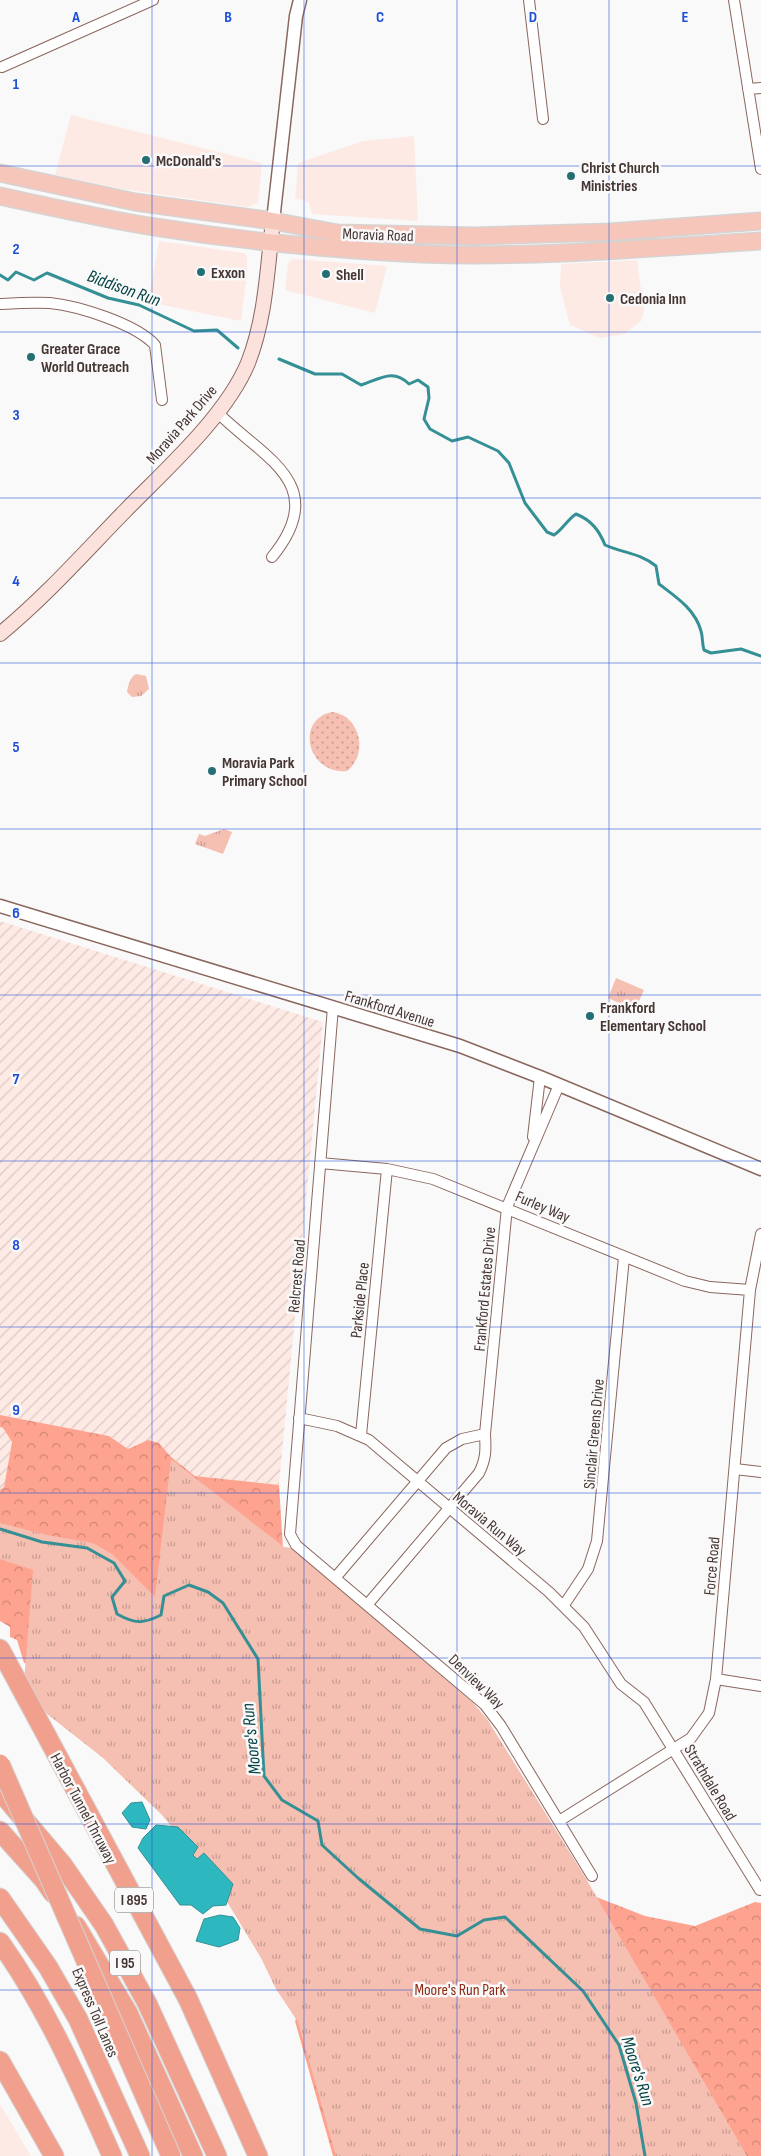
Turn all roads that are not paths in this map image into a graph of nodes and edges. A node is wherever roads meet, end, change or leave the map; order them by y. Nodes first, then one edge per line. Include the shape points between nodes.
1 (152, 0) edge
2 (300, 0) edge
3 (529, 0) edge
4 (734, 0) edge
5 (2, 68) dead end
6 (761, 88) edge
7 (748, 89) junction
8 (543, 119) dead end
9 (761, 169) edge
10 (0, 172) edge
11 (0, 196) edge
12 (273, 221) junction
13 (761, 221) edge
14 (761, 241) edge
15 (270, 242) junction
16 (0, 304) edge
17 (162, 400) dead end
18 (217, 412) junction
19 (272, 557) dead end
20 (0, 634) edge
21 (4, 906) edge
22 (333, 1007) junction
23 (540, 1077) junction
24 (559, 1085) junction
25 (531, 1150) junction
26 (320, 1163) junction
27 (387, 1169) junction
28 (761, 1169) edge
29 (507, 1207) junction
30 (761, 1234) edge
31 (624, 1257) junction
32 (750, 1290) junction
33 (298, 1418) junction
34 (485, 1434) junction
35 (361, 1435) junction
36 (735, 1468) junction
37 (761, 1472) edge
38 (417, 1480) junction
39 (449, 1508) junction
40 (296, 1545) joint
41 (335, 1578) junction
42 (367, 1605) junction
43 (564, 1605) junction
44 (0, 1649) edge
45 (716, 1679) junction
46 (761, 1686) edge
47 (632, 1693) joint
48 (674, 1749) junction
49 (0, 1764) edge
50 (0, 1792) edge
51 (558, 1821) junction
52 (0, 1831) edge
53 (592, 1876) dead end
54 (760, 1890) edge
55 (0, 1898) edge
56 (0, 1942) edge
57 (0, 2061) edge
58 (54, 2156) edge
59 (112, 2156) edge
60 (140, 2156) edge
61 (159, 2156) edge
62 (171, 2156) edge
63 (193, 2156) edge
64 (217, 2156) edge
65 (258, 2156) edge

1 - 5 street
2 - 12 street, Moravia Park Drive
3 - 8 street
4 - 7 street
6 - 7 street
7 - 9 street
10 - 12 main road, Moravia Road via 135,202
11 - 15 main road, Moravia Road via 154,227
12 - 13 main road, Moravia Road via 337,233 474,236 610,232
12 - 15 main road, Moravia Park Drive
14 - 15 main road, Moravia Road via 472,255
15 - 18 main road, Moravia Park Drive via 262,321 239,381
16 - 17 street via 31,302 60,305 105,317 141,333 155,345
18 - 19 street via 272,459 292,489 292,528
18 - 20 main road, Moravia Park Drive via 169,467 34,606
21 - 22 street, Frankford Avenue
22 - 23 street, Frankford Avenue via 460,1046
22 - 26 street, Relcrest Road
23 - 24 street, Frankford Avenue
23 - 25 street, Frankford Estates Drive
24 - 25 street, Frankford Estates Drive
24 - 28 street, Frankford Avenue
25 - 29 street, Frankford Estates Drive
26 - 27 street, Furley Way
26 - 33 street, Relcrest Road
27 - 29 street, Furley Way via 449,1184
27 - 35 street, Parkside Place
29 - 31 street, Furley Way
29 - 34 street, Frankford Estates Drive
30 - 32 street, Force Road
31 - 32 street, Furley Way via 692,1283
31 - 43 street, Sinclair Greens Drive via 597,1541 588,1569
32 - 36 street, Force Road
33 - 35 street, Moravia Run Way
33 - 40 street, Relcrest Road via 289,1528
34 - 38 street via 462,1439 446,1448
34 - 39 street, Frankford Estates Drive via 485,1461 479,1473
35 - 38 street, Moravia Run Way
36 - 37 street
36 - 45 street, Force Road
38 - 39 street, Moravia Run Way
38 - 41 street
39 - 42 street, Frankford Estates Drive
39 - 43 street, Moravia Run Way
40 - 41 street, Denview Way
41 - 42 street, Denview Way
42 - 51 street, Denview Way via 485,1705
43 - 47 street, Moravia Run Way via 592,1638 621,1684
44 - 65 highway, Harbor Tunnel Thruway / I 895 via 188,1999
45 - 46 street
45 - 48 street, Force Road via 709,1713 702,1725 691,1738
47 - 48 street, Strathdale Road via 644,1702
48 - 51 street, Force Road
48 - 54 street, Strathdale Road
49 - 62 highway, Express Toll Lanes, bridge
50 - 61 highway, Express Toll Lanes
50 - 64 highway, I 95 via 62,1864 104,1925 147,2004
51 - 53 street, Denview Way
52 - 63 highway, Express Toll Lanes via 44,1880 87,1941 128,2014
55 - 60 highway, Express Toll Lanes via 48,1967 78,2018
56 - 59 highway via 55,2033
57 - 58 highway

